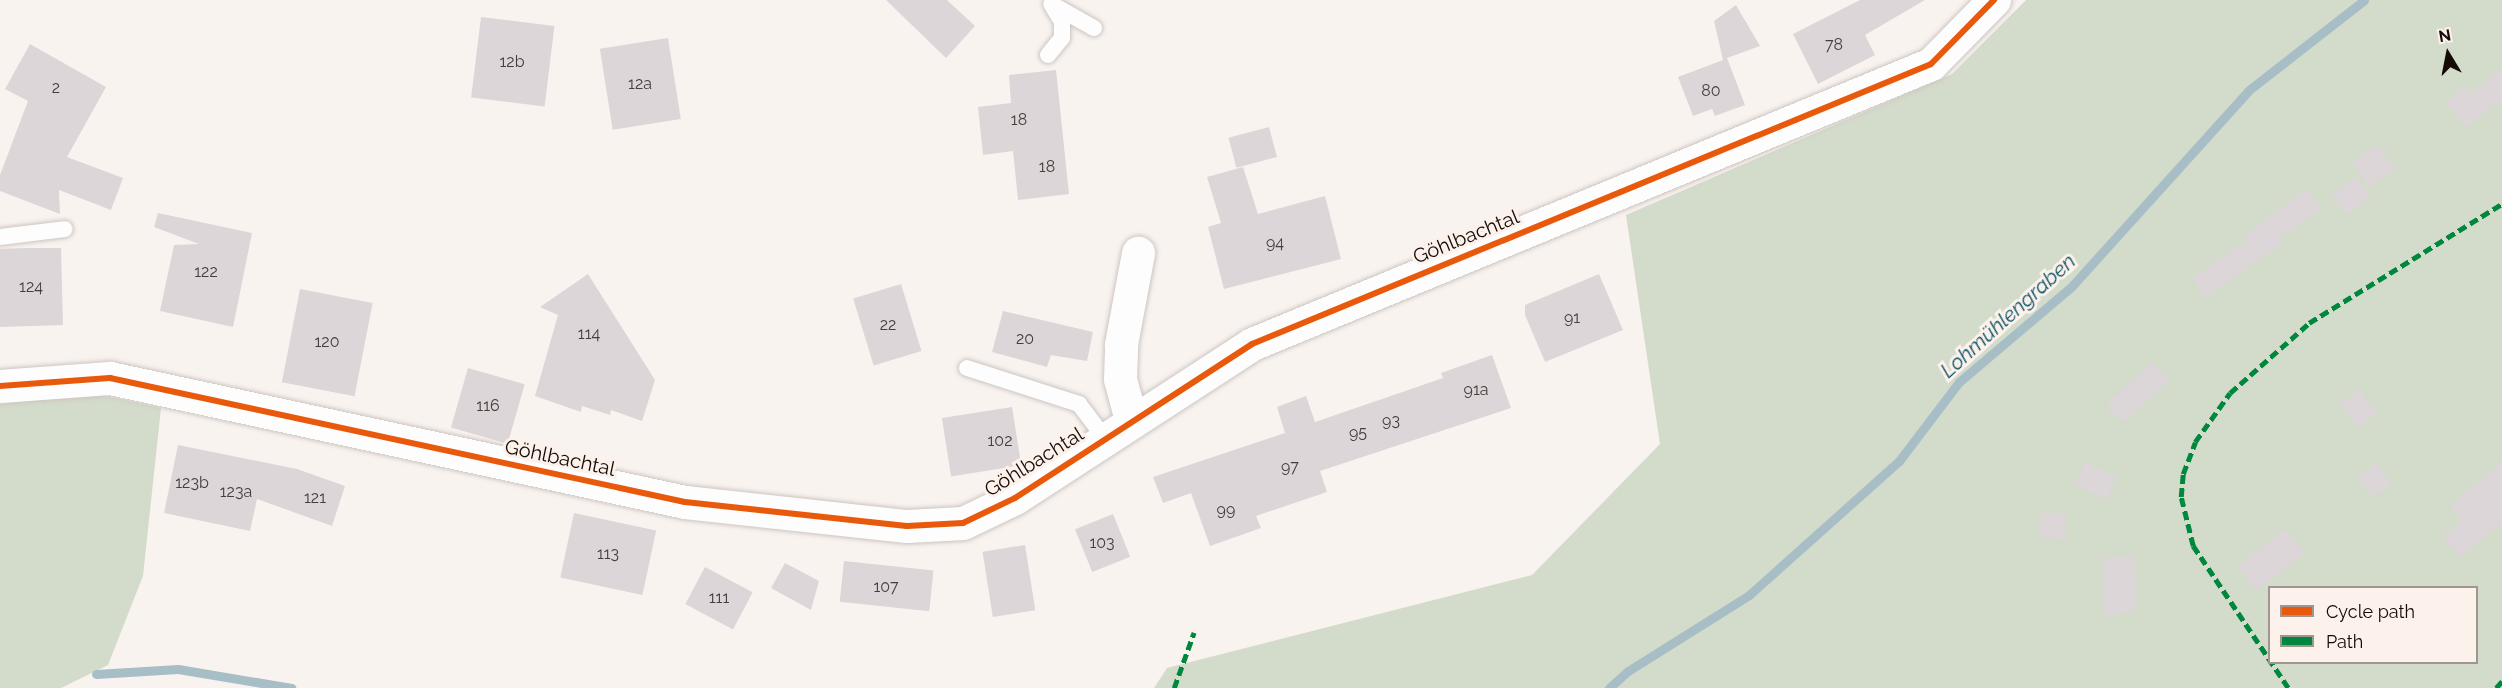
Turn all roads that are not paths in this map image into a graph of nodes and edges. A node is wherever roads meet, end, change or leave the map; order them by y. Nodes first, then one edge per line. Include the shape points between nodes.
1 (1994, 0) edge
2 (1048, 2) edge
3 (1094, 28) dead end
4 (1048, 55) dead end
5 (65, 229) dead end
6 (0, 237) edge
7 (1138, 253) dead end
8 (967, 368) dead end
9 (0, 386) edge
10 (1117, 429) junction

1 - 10 street, Göhlbachtal via 1931,64 1252,344
2 - 3 lane
2 - 4 lane via 1062,22 1062,38
5 - 6 lane
7 - 10 street via 1121,344
8 - 10 lane via 1079,404
9 - 10 street, Göhlbachtal via 110,378 685,502 907,526 963,523 1015,498

